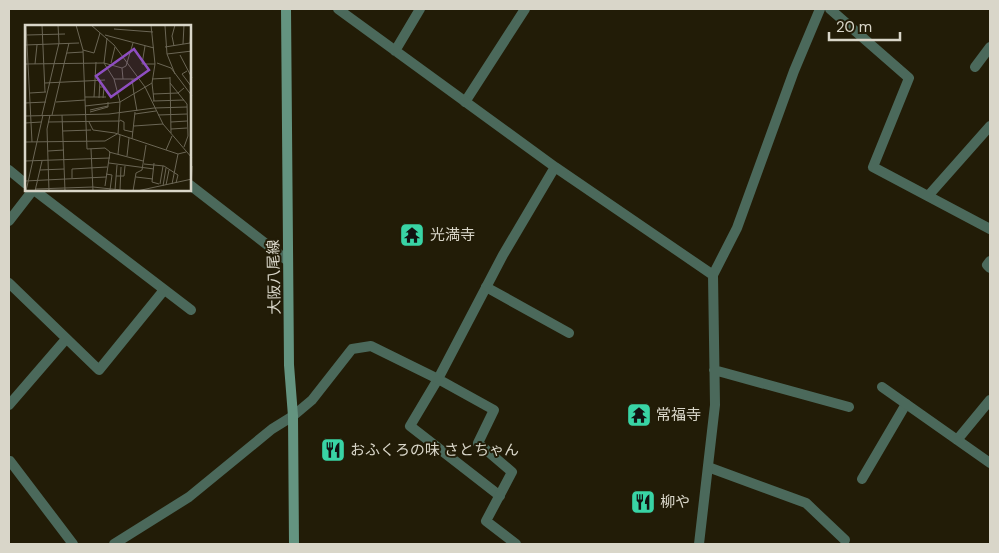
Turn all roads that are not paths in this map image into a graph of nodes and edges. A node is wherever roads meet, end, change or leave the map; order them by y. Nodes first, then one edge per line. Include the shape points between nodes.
1 (286, 9) edge
2 (338, 9) edge
3 (420, 9) edge
4 (524, 9) edge
5 (820, 9) edge
6 (830, 9) edge
7 (990, 48) edge
8 (395, 51) junction
9 (975, 66) dead end
10 (465, 102) junction
11 (990, 126) edge
12 (555, 167) junction
13 (9, 170) edge
14 (25, 183) edge
15 (191, 186) edge
16 (33, 191) edge
17 (35, 191) edge
18 (928, 196) junction
19 (9, 221) edge
20 (990, 229) edge
21 (288, 261) junction
22 (990, 261) edge
23 (990, 268) edge
24 (712, 275) junction
25 (9, 283) edge
26 (486, 287) junction
27 (164, 290) junction
28 (191, 310) dead end
29 (568, 333) dead end
30 (66, 338) junction
31 (714, 370) junction
32 (438, 379) junction
33 (882, 387) dead end
34 (990, 400) edge
35 (906, 404) junction
36 (9, 405) edge
37 (849, 407) dead end
38 (293, 416) junction
39 (957, 440) junction
40 (10, 461) dead end
41 (990, 463) edge
42 (708, 467) junction
43 (862, 479) dead end
44 (500, 496) junction
45 (845, 540) dead end
46 (74, 544) edge
47 (114, 544) edge
48 (294, 544) edge
49 (516, 544) edge
50 (698, 544) edge

1 - 21 main road, 大阪八尾線
2 - 8 street
3 - 8 street
4 - 10 street
5 - 24 street via 737,228
6 - 18 street via 909,78 873,167
7 - 9 street
8 - 10 street
10 - 12 street
11 - 18 street
12 - 24 street
12 - 26 street
13 - 14 street
15 - 21 street
16 - 19 street
17 - 27 street
18 - 20 street
21 - 38 main road, 大阪八尾線
22 - 23 street via 987,265
24 - 31 street
25 - 30 street
26 - 29 street
26 - 32 street
27 - 28 street
27 - 30 street via 99,370
30 - 36 street
31 - 37 street
31 - 42 street via 715,405
32 - 38 street via 371,346 352,349 312,400
32 - 44 street via 410,426
32 - 44 street via 494,410 478,443 512,472
33 - 35 street
34 - 39 street
35 - 39 street
35 - 43 street
38 - 47 street via 272,429 189,497
38 - 48 main road, 大阪八尾線
39 - 41 street
40 - 46 street
42 - 45 street via 806,503
42 - 50 street
44 - 49 street via 486,521

